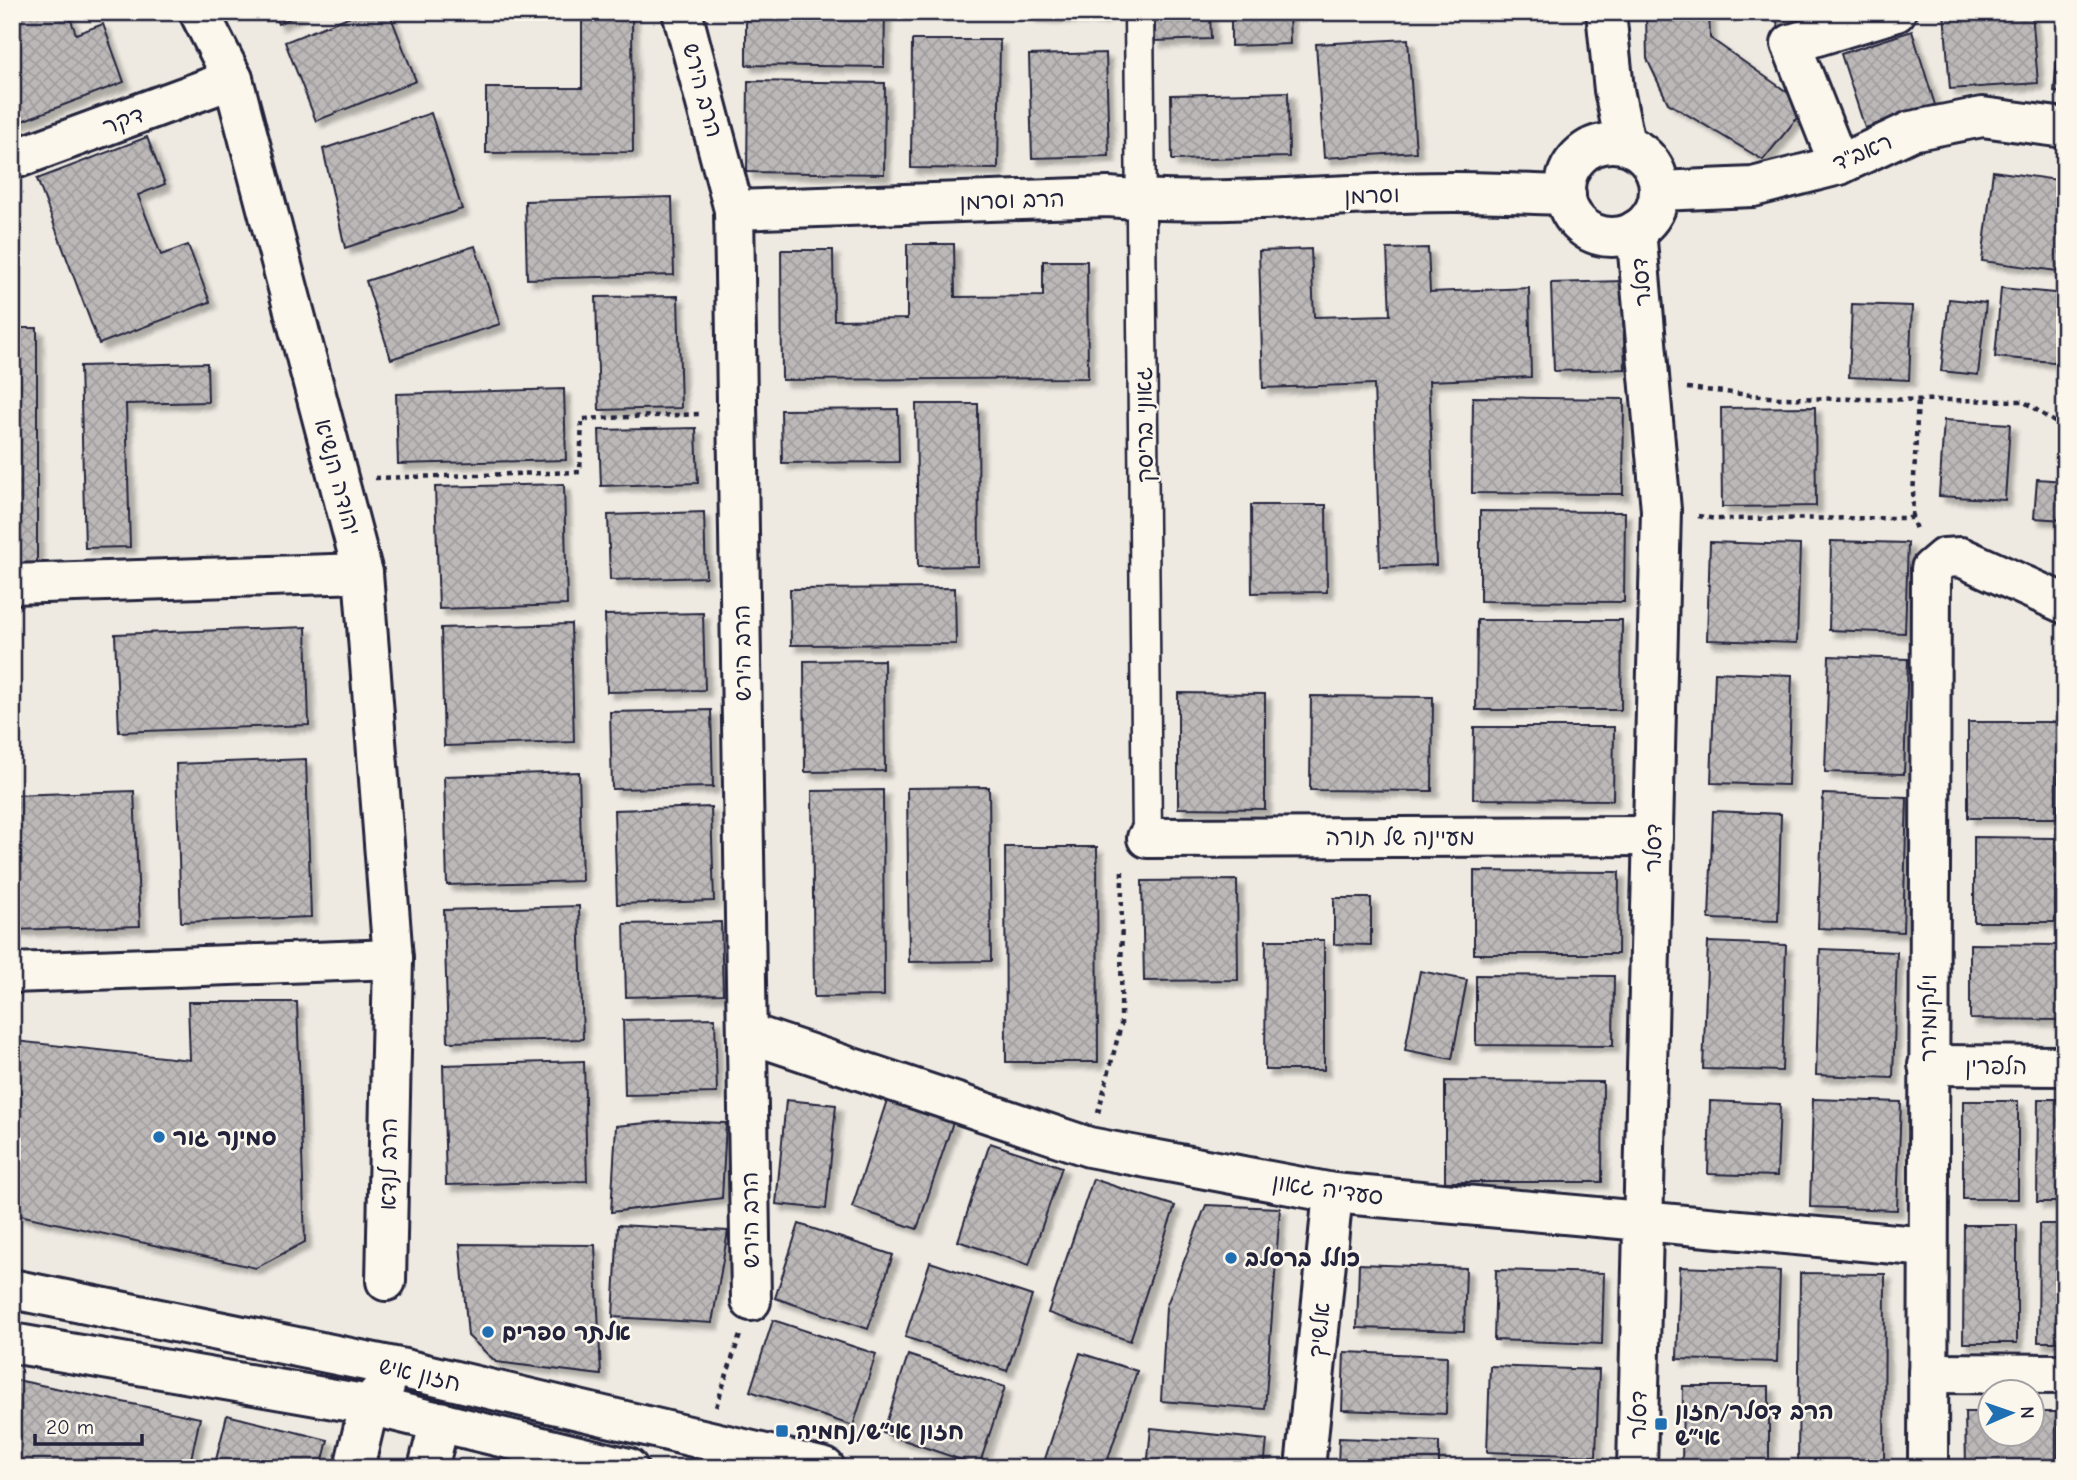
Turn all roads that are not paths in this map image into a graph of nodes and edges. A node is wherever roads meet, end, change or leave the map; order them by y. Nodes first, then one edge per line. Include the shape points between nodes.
1 (199, 12) edge
2 (682, 12) edge
3 (1139, 12) edge
4 (1606, 12) edge
5 (1896, 12) edge
6 (233, 79) junction
7 (2065, 128) edge
8 (1625, 144) junction
9 (12, 160) edge
10 (1839, 165) junction
11 (1659, 191) junction
12 (1566, 195) junction
13 (1290, 199) joint
14 (1141, 200) junction
15 (734, 210) junction
16 (1636, 229) junction
17 (363, 573) junction
18 (12, 584) edge
19 (2065, 604) edge
20 (1653, 836) junction
21 (1147, 838) joint
22 (393, 959) junction
23 (12, 973) edge
24 (748, 1033) junction
25 (1928, 1065) junction
26 (2065, 1066) edge
27 (1333, 1193) junction
28 (1643, 1222) junction
29 (1928, 1248) junction
30 (386, 1281) dead end
31 (12, 1289) edge
32 (751, 1301) road end
33 (12, 1343) edge
34 (400, 1368) junction
35 (1928, 1373) junction
36 (2065, 1374) edge
37 (369, 1405) junction
38 (440, 1421) junction
39 (354, 1468) edge
40 (428, 1468) edge
41 (628, 1468) edge
42 (825, 1468) edge
43 (1305, 1468) edge
44 (1636, 1468) edge
45 (1928, 1468) edge

1 - 6 street, יהודה הנשיא
2 - 15 street, הרב הירש
3 - 14 street, גאוני בריסק
4 - 8 street
5 - 10 street via 1791,44
6 - 9 street, דקר
6 - 17 street, יהודה הנשיא
7 - 10 street, ראב"ד via 1982,117 1910,131
8 - 11 street via 1650,162
8 - 12 street via 1609,142 1580,154 1570,167
10 - 11 street, ראב"ד via 1753,187
11 - 16 street via 1656,206
12 - 13 street, וסרמן via 1453,192
12 - 16 street via 1571,213 1593,233 1623,236
13 - 14 street, הרב וסרמן
14 - 15 street, הרב וסרמן via 1108,197
14 - 21 street, גאוני בריסק
15 - 24 street, הרב הירש
16 - 20 street, דסלר via 1661,510
17 - 18 street
17 - 22 street, יהודה הנשיא
19 - 25 street, וילקומירר via 1961,557 1944,558 1931,569
20 - 21 street, מעיינה של תורה
20 - 28 street, דסלר
22 - 23 street
22 - 30 street, הרב לנדא
24 - 27 street, סעדיה גאון via 1089,1147
24 - 32 street, הרב הירש
25 - 26 street, הלפרין
25 - 29 street, וילקומירר
27 - 28 street, סעדיה גאון
27 - 43 street, אלשיך
28 - 29 street, סעדיה גאון
28 - 44 street, דסלר
29 - 35 street, וילקומירר
31 - 34 street, חזון איש
33 - 37 street, חזון איש
34 - 37 street
34 - 38 street
34 - 42 street, חזון איש
35 - 36 street
35 - 45 street, וילקומירר
37 - 38 street, חזון איש
37 - 39 street
38 - 40 street
38 - 41 street, חזון איש

